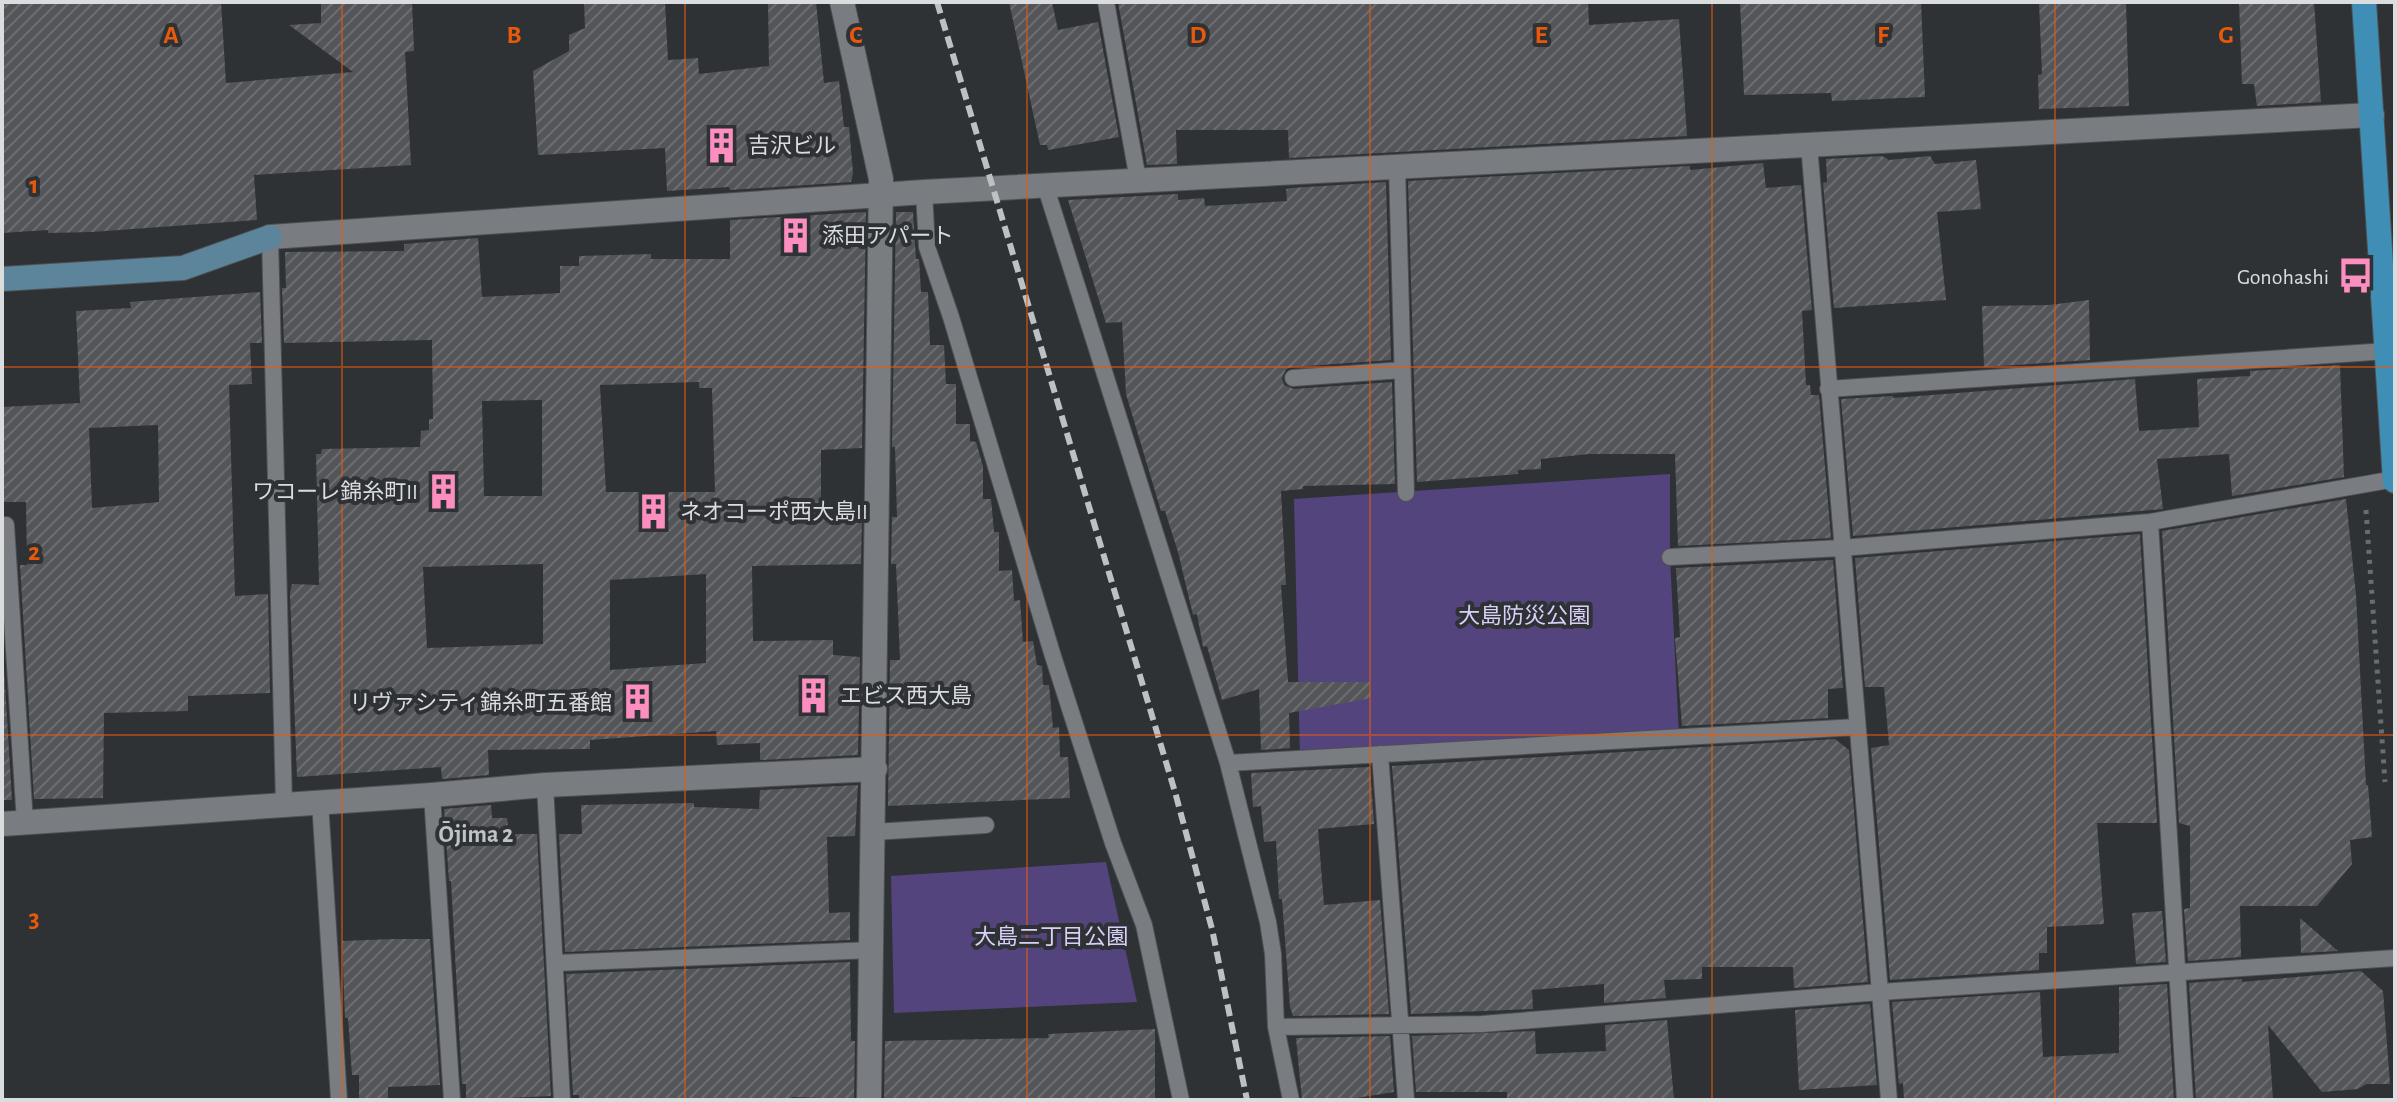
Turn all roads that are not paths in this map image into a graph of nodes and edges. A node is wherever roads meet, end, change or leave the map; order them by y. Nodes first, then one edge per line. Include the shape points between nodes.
1 (842, 2) edge
2 (1106, 2) edge
3 (2364, 2) edge
4 (2372, 115) junction
5 (1809, 145) junction
6 (1397, 167) junction
7 (1138, 180) junction
8 (1045, 185) junction
9 (924, 192) junction
10 (880, 194) junction
11 (270, 237) junction
12 (2, 279) edge
13 (2387, 351) junction
14 (1402, 370) junction
15 (1293, 378) dead end
16 (1828, 389) junction
17 (2395, 480) edge
18 (1406, 493) dead end
19 (2150, 522) junction
20 (2, 525) edge
21 (1842, 548) junction
22 (1670, 557) dead end
23 (1857, 727) junction
24 (1380, 754) junction
25 (1228, 763) junction
26 (875, 769) junction
27 (545, 785) junction
28 (432, 795) junction
29 (320, 802) junction
30 (284, 805) junction
31 (14, 824) edge
32 (986, 825) dead end
33 (874, 832) junction
34 (873, 950) junction
35 (2395, 958) edge
36 (556, 963) junction
37 (2177, 972) junction
38 (1880, 992) junction
39 (1400, 1026) junction
40 (1276, 1027) junction
41 (339, 1100) edge
42 (452, 1100) edge
43 (562, 1100) edge
44 (869, 1100) edge
45 (1181, 1100) edge
46 (1291, 1100) edge
47 (1406, 1100) edge
48 (1889, 1100) edge
49 (2185, 1100) edge

1 - 10 street
2 - 7 lane
3 - 4 main road
4 - 5 street
4 - 13 main road
5 - 6 street
5 - 16 lane
6 - 7 street
6 - 14 lane
7 - 8 street
8 - 9 street
8 - 25 lane
9 - 10 street
9 - 45 lane via 927,247 1089,770 1144,925
10 - 11 street
10 - 26 street
11 - 12 street via 183,268
11 - 30 lane
13 - 16 lane
13 - 17 main road
14 - 15 lane
14 - 18 lane
16 - 21 lane
17 - 19 lane
19 - 21 lane
19 - 37 lane
20 - 31 lane
21 - 22 lane
21 - 23 lane
23 - 24 lane
23 - 38 lane
24 - 25 lane
24 - 39 lane
25 - 40 lane via 1268,922
26 - 27 street
26 - 33 street
27 - 28 street
27 - 36 lane
28 - 29 street
28 - 42 lane
29 - 30 street
29 - 41 lane
30 - 31 street
32 - 33 lane
33 - 34 street
34 - 36 lane
34 - 44 street
35 - 37 lane
36 - 43 lane
37 - 38 lane
37 - 49 lane
38 - 39 lane
38 - 48 lane
39 - 40 lane
39 - 47 lane
40 - 46 lane

